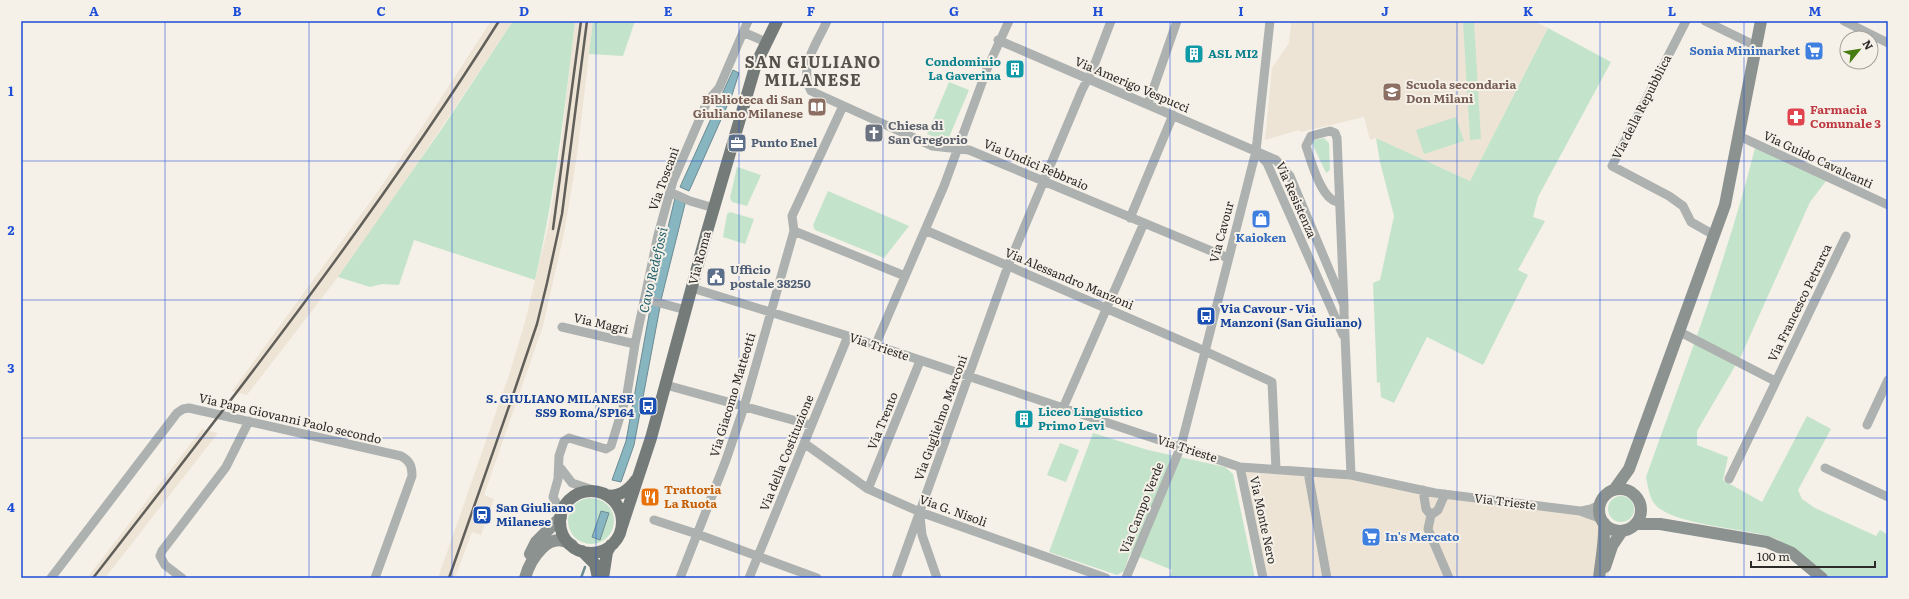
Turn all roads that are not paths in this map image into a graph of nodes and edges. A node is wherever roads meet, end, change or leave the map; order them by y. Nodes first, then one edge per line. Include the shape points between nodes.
1 (748, 21) edge
2 (777, 21) edge
3 (827, 21) edge
4 (1009, 21) edge
5 (1111, 21) edge
6 (1178, 21) edge
7 (1270, 21) edge
8 (1686, 21) edge
9 (1705, 21) edge
10 (1761, 21) edge
11 (1844, 21) edge
12 (743, 32) junction
13 (998, 40) junction
14 (766, 42) junction
15 (1888, 43) edge
16 (1756, 46) junction
17 (1088, 80) junction
18 (1148, 104) junction
19 (843, 106) junction
20 (1173, 115) junction
21 (1739, 136) junction
22 (958, 148) junction
23 (1256, 151) junction
24 (1043, 182) junction
25 (673, 193) junction
26 (1340, 202) junction
27 (1888, 205) edge
28 (714, 208) junction
29 (1130, 218) junction
30 (1144, 223) junction
31 (925, 230) junction
32 (794, 231) junction
33 (1714, 235) junction
34 (1846, 236) dead end
35 (1228, 258) junction
36 (1008, 266) junction
37 (905, 276) junction
38 (692, 288) junction
39 (647, 299) junction
40 (1344, 305) junction
41 (1107, 308) junction
42 (686, 310) junction
43 (770, 313) junction
44 (562, 327) dead end
45 (1680, 332) junction
46 (848, 336) junction
47 (1345, 342) junction
48 (635, 344) junction
49 (875, 346) junction
50 (1204, 351) junction
51 (920, 361) junction
52 (969, 377) junction
53 (1888, 380) edge
54 (1775, 381) junction
55 (666, 384) junction
56 (1879, 400) junction
57 (1888, 404) edge
58 (744, 407) junction
59 (1063, 408) junction
60 (249, 421) junction
61 (811, 425) junction
62 (1867, 425) dead end
63 (804, 443) junction
64 (1181, 446) junction
65 (558, 465) junction
66 (1240, 467) junction
67 (1825, 468) dead end
68 (1276, 469) junction
69 (1629, 469) junction
70 (1308, 472) junction
71 (638, 475) junction
72 (1351, 475) junction
73 (1729, 479) dead end
74 (868, 489) junction
75 (1423, 490) junction
76 (1614, 490) junction
77 (1631, 492) junction
78 (602, 494) junction
79 (1445, 494) junction
80 (1888, 497) edge
81 (1601, 504) junction
82 (1641, 509) junction
83 (1580, 511) junction
84 (920, 512) junction
85 (562, 515) junction
86 (1431, 515) junction
87 (654, 520) dead end
88 (1603, 521) junction
89 (1636, 524) junction
90 (1660, 524) junction
91 (622, 526) junction
92 (1622, 531) junction
93 (697, 534) junction
94 (611, 545) junction
95 (577, 548) junction
96 (758, 556) junction
97 (526, 574) edge
98 (51, 578) edge
99 (182, 578) edge
100 (375, 578) edge
101 (598, 578) edge
102 (603, 578) edge
103 (680, 578) edge
104 (749, 578) edge
105 (817, 578) edge
106 (896, 578) edge
107 (937, 578) edge
108 (1106, 578) edge
109 (1126, 578) edge
110 (1263, 578) edge
111 (1327, 578) edge
112 (1449, 578) edge
113 (1600, 578) edge
114 (1822, 578) edge

1 - 12 street, Via Toscani
2 - 14 main road, Via Roma
3 - 19 street, Via Undici Febbraio via 812,51 806,69 806,82 811,91
4 - 13 street
5 - 17 street, Via Guglielmo Marconi
6 - 18 street
7 - 23 street, Via Cavour
8 - 33 street, Via della Repubblica via 1612,166 1669,196 1683,206 1691,222
9 - 16 street
10 - 16 street
11 - 15 street
12 - 14 street
12 - 25 street, Via Toscani via 719,88 707,102
13 - 17 street, Via Amerigo Vespucci
13 - 22 street
14 - 28 main road, Via Roma via 755,68
16 - 21 street
17 - 18 street, Via Amerigo Vespucci
17 - 24 street, Via Guglielmo Marconi
18 - 20 street, Via Amerigo Vespucci
19 - 22 street, Via Undici Febbraio via 932,146
19 - 32 street, Via Giacomo Matteotti via 792,216
20 - 23 street, Via Amerigo Vespucci
20 - 29 street
21 - 27 street, Via Guido Cavalcanti
21 - 33 street via 1725,205
22 - 24 street, Via Undici Febbraio via 969,150
22 - 31 street
23 - 35 street, Via Cavour
23 - 40 street, Via Resistenza via 1276,160 1290,176
23 - 47 street, Via Resistenza via 1267,163
24 - 29 street, Via Undici Febbraio
24 - 36 street, Via Guglielmo Marconi
25 - 28 street
25 - 39 street, Via Toscani via 658,235
26 - 26 street, Via Resistenza via 1336,135 1330,131 1311,136 1306,146 1325,195 1334,202
26 - 40 street, Via Resistenza
28 - 38 main road, Via Roma
29 - 30 street, Via Undici Febbraio
30 - 35 street, Via Undici Febbraio
30 - 41 street
31 - 36 street, Via Alessandro Manzoni
31 - 37 street
32 - 37 street
32 - 43 street, Via Giacomo Matteotti
33 - 45 street
34 - 54 street, Via Francesco Petrarca
35 - 50 street, Via Cavour
36 - 41 street, Via Alessandro Manzoni
36 - 52 street, Via Guglielmo Marconi
37 - 49 street
38 - 42 main road, Via Roma
38 - 43 street, Via Trieste
39 - 42 street
39 - 48 street, Via Toscani
40 - 47 street, Via Resistenza
41 - 50 street, Via Alessandro Manzoni
41 - 59 street
42 - 55 main road, Via Roma
43 - 46 street, Via Trieste
43 - 58 street, Via Giacomo Matteotti
44 - 48 street, Via Magri
45 - 54 street, Via Francesco Petrarca
45 - 69 street
46 - 49 street, Via Trieste
46 - 61 street, Via della Costituzione
47 - 72 street, Via Resistenza
48 - 65 street, Via Toscani via 627,394 610,448 567,438
49 - 51 street, Via Trieste
50 - 64 street, Via Cavour
50 - 68 street, Via Alessandro Manzoni via 1272,382
51 - 52 street, Via Trieste
51 - 74 street, Via Trento
52 - 59 street, Via Trieste
52 - 84 street, Via Guglielmo Marconi
53 - 56 street
54 - 73 street, Via Francesco Petrarca
55 - 58 street
55 - 71 main road, Via Roma
56 - 57 street
56 - 62 street
58 - 61 street
58 - 93 street, Via Giacomo Matteotti
59 - 64 street, Via Trieste
60 - 98 street, Via Papa Giovanni Paolo secondo via 192,408 179,411
60 - 99 street via 226,467 162,551 161,561
60 - 100 street, Via Papa Giovanni Paolo secondo via 407,459 411,464 412,476
61 - 63 street, Via della Costituzione
63 - 74 street, Via G. Nisoli
63 - 96 street, Via della Costituzione
64 - 66 street, Via Trieste
64 - 109 street, Via Campo Verde
65 - 78 street via 572,483
65 - 85 street via 558,479 553,497
66 - 68 street, Via Trieste
66 - 110 street, Via Monte Nero
67 - 80 street
68 - 70 street, Via Trieste
69 - 76 street
69 - 77 street
70 - 72 street, Via Trieste
70 - 111 street
71 - 78 main road, Via Roma via 626,491 614,496
71 - 91 main road, Via Roma
72 - 75 street, Via Trieste
74 - 84 street, Via G. Nisoli
75 - 79 street, Via Trieste
75 - 86 street via 1426,509
76 - 77 street via 1623,489
76 - 81 street via 1607,494
77 - 82 street via 1637,497
78 - 85 main road via 588,491 577,495 568,502
78 - 91 main road via 618,506
79 - 83 street, Via Trieste
79 - 86 street via 1438,510
81 - 83 street, Via Trieste
81 - 88 street
82 - 89 street
82 - 90 street
83 - 88 street, Via Trieste
84 - 106 street, Via Guglielmo Marconi
84 - 107 street via 922,535
84 - 108 street, Via G. Nisoli
85 - 95 main road via 563,533
85 - 97 street via 534,546
86 - 112 street via 1428,529
87 - 93 street
88 - 92 street via 1610,528
88 - 113 street via 1605,535
89 - 90 street
89 - 92 street
90 - 114 street via 1767,542 1792,553
91 - 94 main road via 618,537
92 - 113 street via 1612,546
93 - 96 street
93 - 103 street, Via Giacomo Matteotti
94 - 95 main road via 598,552
94 - 102 main road via 607,552
95 - 97 street via 565,541 545,546 535,554
95 - 101 main road via 588,555
96 - 104 street, Via della Costituzione
96 - 105 street

